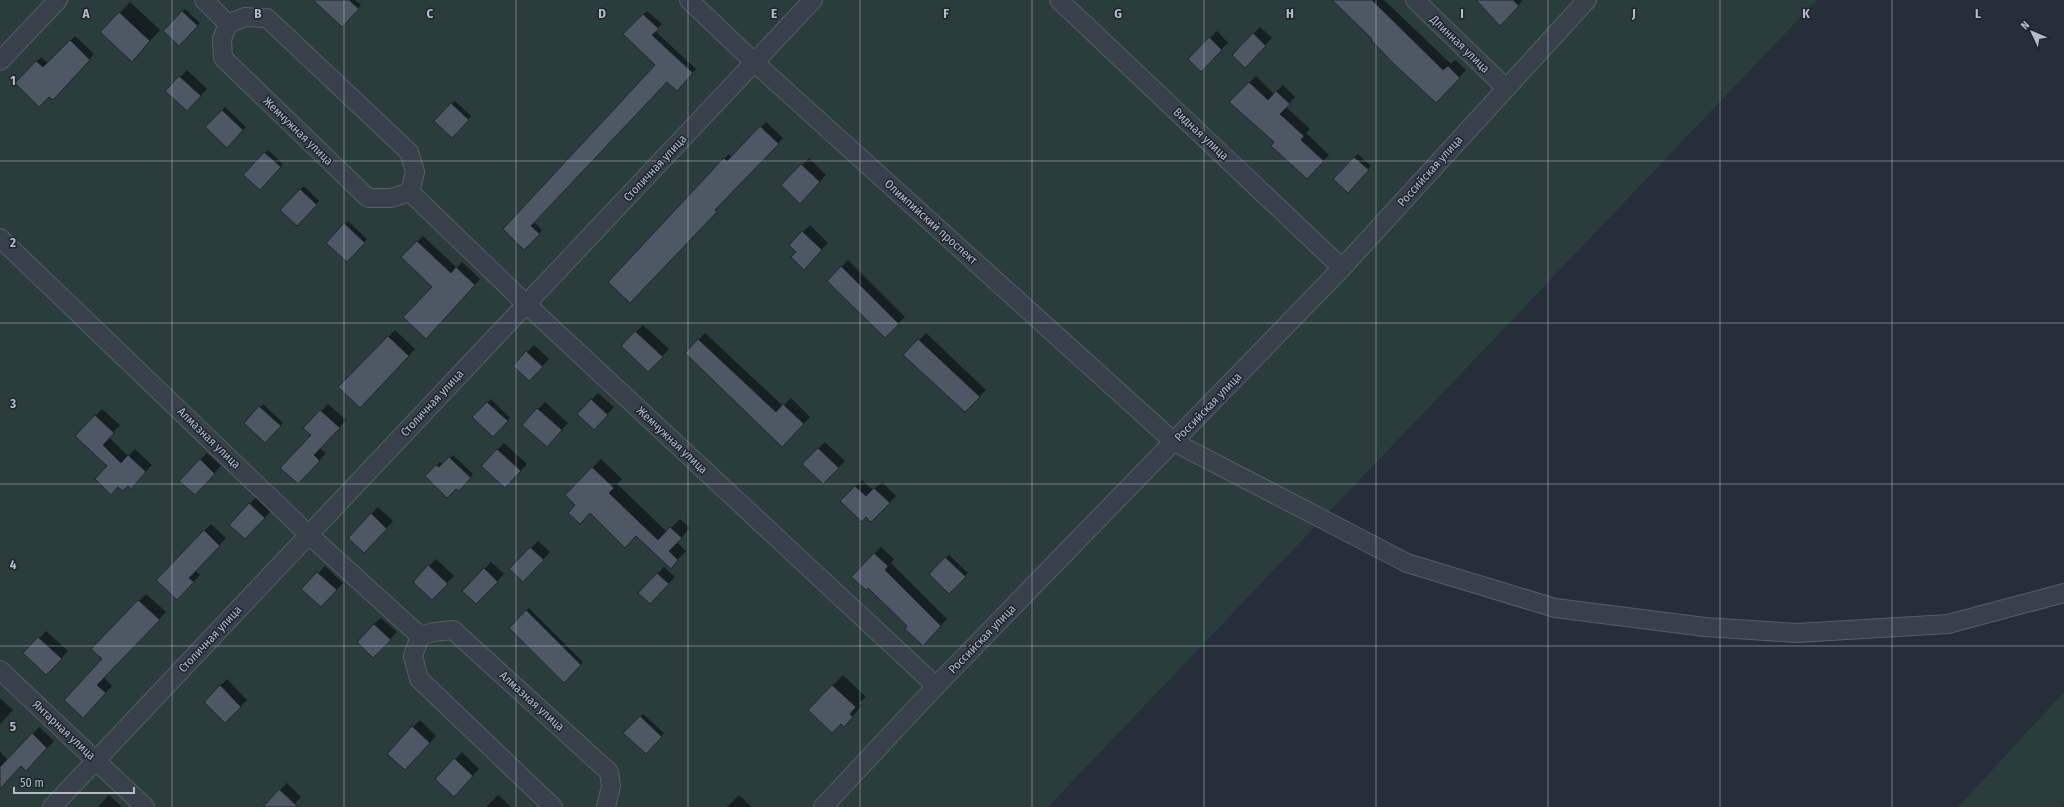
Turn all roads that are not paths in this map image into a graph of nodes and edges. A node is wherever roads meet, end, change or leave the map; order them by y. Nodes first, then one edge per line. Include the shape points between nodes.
1 (58, 0) edge
2 (204, 0) edge
3 (689, 0) edge
4 (813, 0) edge
5 (1059, 0) edge
6 (1415, 0) edge
7 (1587, 0) edge
8 (228, 24) junction
9 (0, 62) edge
10 (754, 62) junction
11 (1506, 88) junction
12 (410, 192) junction
13 (0, 238) edge
14 (1342, 268) junction
15 (526, 304) junction
16 (1174, 442) junction
17 (308, 534) junction
18 (2064, 593) edge
19 (420, 636) junction
20 (0, 670) edge
21 (936, 686) junction
22 (96, 761) junction
23 (52, 807) edge
24 (145, 807) edge
25 (553, 807) edge
26 (606, 807) edge
27 (823, 807) edge

1 - 9 street
2 - 8 street
3 - 10 street, Олимпийский проспект
4 - 10 street, Столичная улица
5 - 14 street, Видная улица
6 - 11 street, Длинная улица
7 - 11 street, Российская улица
8 - 12 street via 245,17 267,18 409,152 415,172
8 - 12 street, Жемчужная улица via 222,39 223,58 368,198 391,198
10 - 15 street, Столичная улица
10 - 16 street, Олимпийский проспект
11 - 14 street, Российская улица
12 - 15 street, Жемчужная улица
13 - 17 street, Алмазная улица
14 - 16 street, Российская улица
15 - 17 street, Столичная улица
15 - 21 street, Жемчужная улица
16 - 18 street, Олимпийский проспект via 1407,562 1555,608 1705,627 1797,633 1948,624
16 - 21 street, Российская улица
17 - 19 street, Алмазная улица
17 - 22 street, Столичная улица
19 - 25 street via 413,656 419,679
19 - 26 street, Алмазная улица via 453,630 604,766 609,772 611,786
20 - 22 street, Янтарная улица
21 - 27 street, Российская улица
22 - 23 street, Столичная улица
22 - 24 street, Янтарная улица

